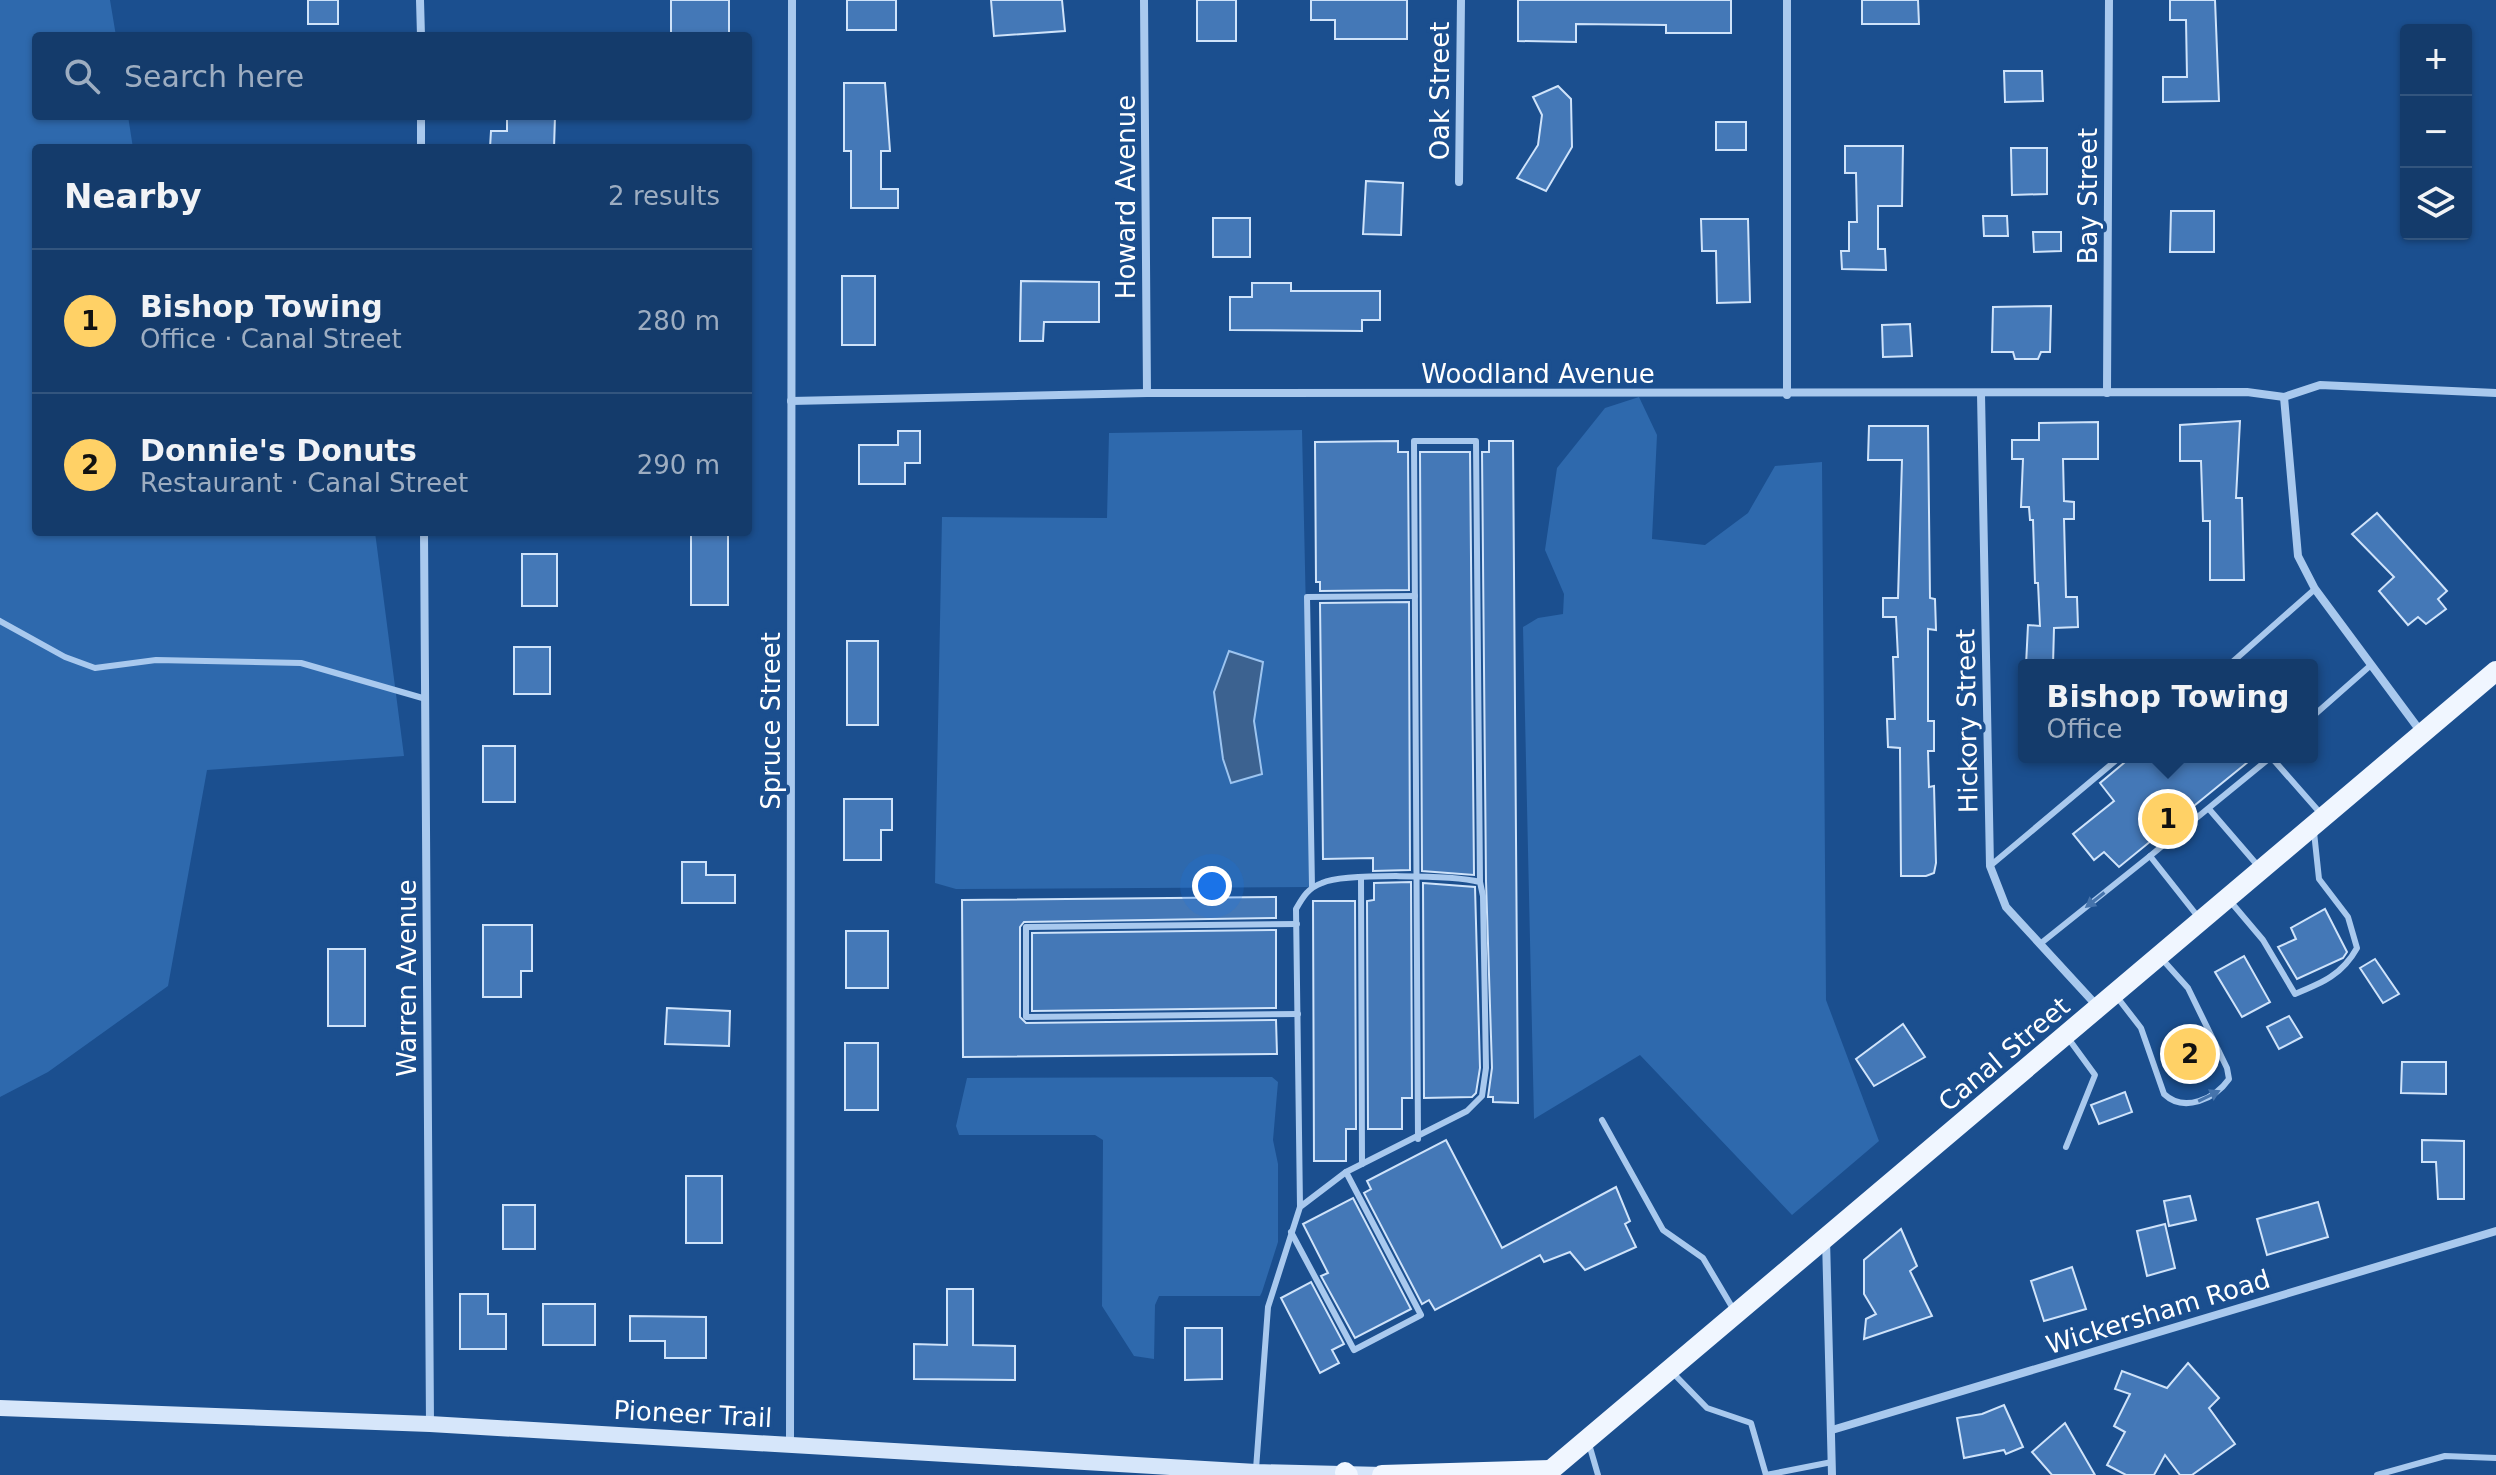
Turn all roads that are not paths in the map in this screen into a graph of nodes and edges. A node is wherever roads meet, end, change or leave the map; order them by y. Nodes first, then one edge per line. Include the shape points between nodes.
1 (420, 0) edge
2 (792, 0) edge
3 (1144, 0) edge
4 (1461, 0) edge
5 (1787, 0) edge
6 (2109, 0) edge
7 (421, 32) edge
8 (421, 120) edge
9 (421, 144) edge
10 (1459, 182) dead end
11 (1147, 393) junction
12 (2107, 393) junction
13 (2496, 393) edge
14 (1981, 394) junction
15 (1787, 395) junction
16 (2284, 397) junction
17 (791, 401) junction
18 (424, 536) edge
19 (2315, 589) junction
20 (1415, 596) junction
21 (0, 621) edge
22 (2238, 659) edge
23 (2371, 665) junction
24 (2496, 671) edge
25 (426, 699) junction
26 (2318, 712) edge
27 (2422, 733) junction
28 (2113, 763) edge
29 (2264, 763) edge
30 (2276, 763) edge
31 (2209, 809) junction
32 (2319, 821) junction
33 (2150, 856) junction
34 (1990, 866) junction
35 (2262, 870) junction
36 (1417, 876) junction
37 (1361, 879) junction
38 (1480, 882) junction
39 (1312, 887) junction
40 (2228, 899) junction
41 (2201, 921) junction
42 (1297, 924) junction
43 (2040, 944) junction
44 (2160, 956) junction
45 (2107, 1001) junction
46 (1298, 1014) junction
47 (2066, 1036) junction
48 (1602, 1120) dead end
49 (1418, 1139) junction
50 (2066, 1147) dead end
51 (1362, 1164) junction
52 (1346, 1172) junction
53 (1300, 1207) junction
54 (2496, 1231) edge
55 (1291, 1232) junction
56 (1826, 1239) junction
57 (1737, 1315) junction
58 (1670, 1370) junction
59 (0, 1408) edge
60 (430, 1424) junction
61 (1832, 1430) junction
62 (1588, 1439) junction
63 (790, 1443) junction
64 (2496, 1458) edge
65 (1832, 1462) junction
66 (1347, 1473) edge
67 (1548, 1473) edge
68 (1254, 1474) edge
69 (1383, 1475) edge
70 (1598, 1475) edge
71 (1765, 1475) edge
72 (1832, 1475) edge
73 (2377, 1475) edge

1 - 7 street
2 - 17 street, Spruce Street
3 - 11 street, Howard Avenue
4 - 10 street, Oak Street
5 - 15 street
6 - 12 street, Bay Street
8 - 9 street
11 - 15 street, Woodland Avenue
11 - 17 street, Woodland Avenue
12 - 14 street, Woodland Avenue
12 - 16 street, Woodland Avenue via 2247,392
13 - 16 street via 2320,385
14 - 15 street, Woodland Avenue
14 - 34 street, Hickory Street
16 - 19 street via 2298,556
17 - 63 street, Spruce Street
18 - 25 street, Warren Avenue
19 - 22 lane
19 - 23 street
20 - 36 lane
20 - 38 lane via 1414,441 1476,441
20 - 39 lane via 1307,597
21 - 25 lane via 95,668 156,660 301,663
23 - 26 lane
23 - 27 street
24 - 27 main road, Canal Street
25 - 60 street, Warren Avenue
27 - 32 main road, Canal Street
28 - 34 lane
29 - 31 lane
30 - 32 lane
31 - 33 lane
31 - 35 lane
32 - 35 main road, Canal Street
32 - 40 lane via 2319,879 2348,917 2357,948 2348,965 2329,980 2295,994 2263,940
33 - 41 lane
33 -> 43 lane
34 - 43 street, Hickory Street via 2006,907
35 - 40 main road, Canal Street
36 - 37 lane
36 - 38 lane
36 - 49 lane
37 - 39 lane
37 - 51 lane
38 - 49 lane via 1486,1068 1482,1096 1467,1111
39 - 42 lane via 1296,909
40 - 41 main road, Canal Street
41 - 44 main road, Canal Street
42 - 46 lane
42 - 46 lane via 1026,927 1026,1017
43 - 45 street, Hickory Street
44 - 45 main road, Canal Street
45 -> 44 lane via 2141,1028 2171,1101 2190,1104 2222,1089 2229,1079 2227,1068 2188,988
45 - 47 main road, Canal Street
46 - 53 lane
47 - 50 lane via 2095,1075
47 - 56 main road, Canal Street
48 - 57 lane via 1663,1230 1703,1258
49 - 51 lane
51 - 52 lane
52 - 53 lane
52 - 55 lane via 1421,1315 1354,1350
53 - 55 lane
54 - 61 street, Wickersham Road
55 - 68 lane via 1268,1307
56 - 57 main road, Canal Street
56 - 61 street
57 - 58 main road, Canal Street
58 - 62 main road, Canal Street
58 - 71 lane via 1707,1408 1751,1423
59 - 60 street, Pioneer Trail
60 - 63 street, Pioneer Trail
61 - 65 street
62 - 67 main road, Canal Street
62 - 70 lane
63 - 68 street, Pioneer Trail
64 - 73 lane via 2445,1456
65 - 71 lane
65 - 72 street
66 - 68 street, Pioneer Trail
66 - 69 street, Pioneer Trail
67 - 69 main road

